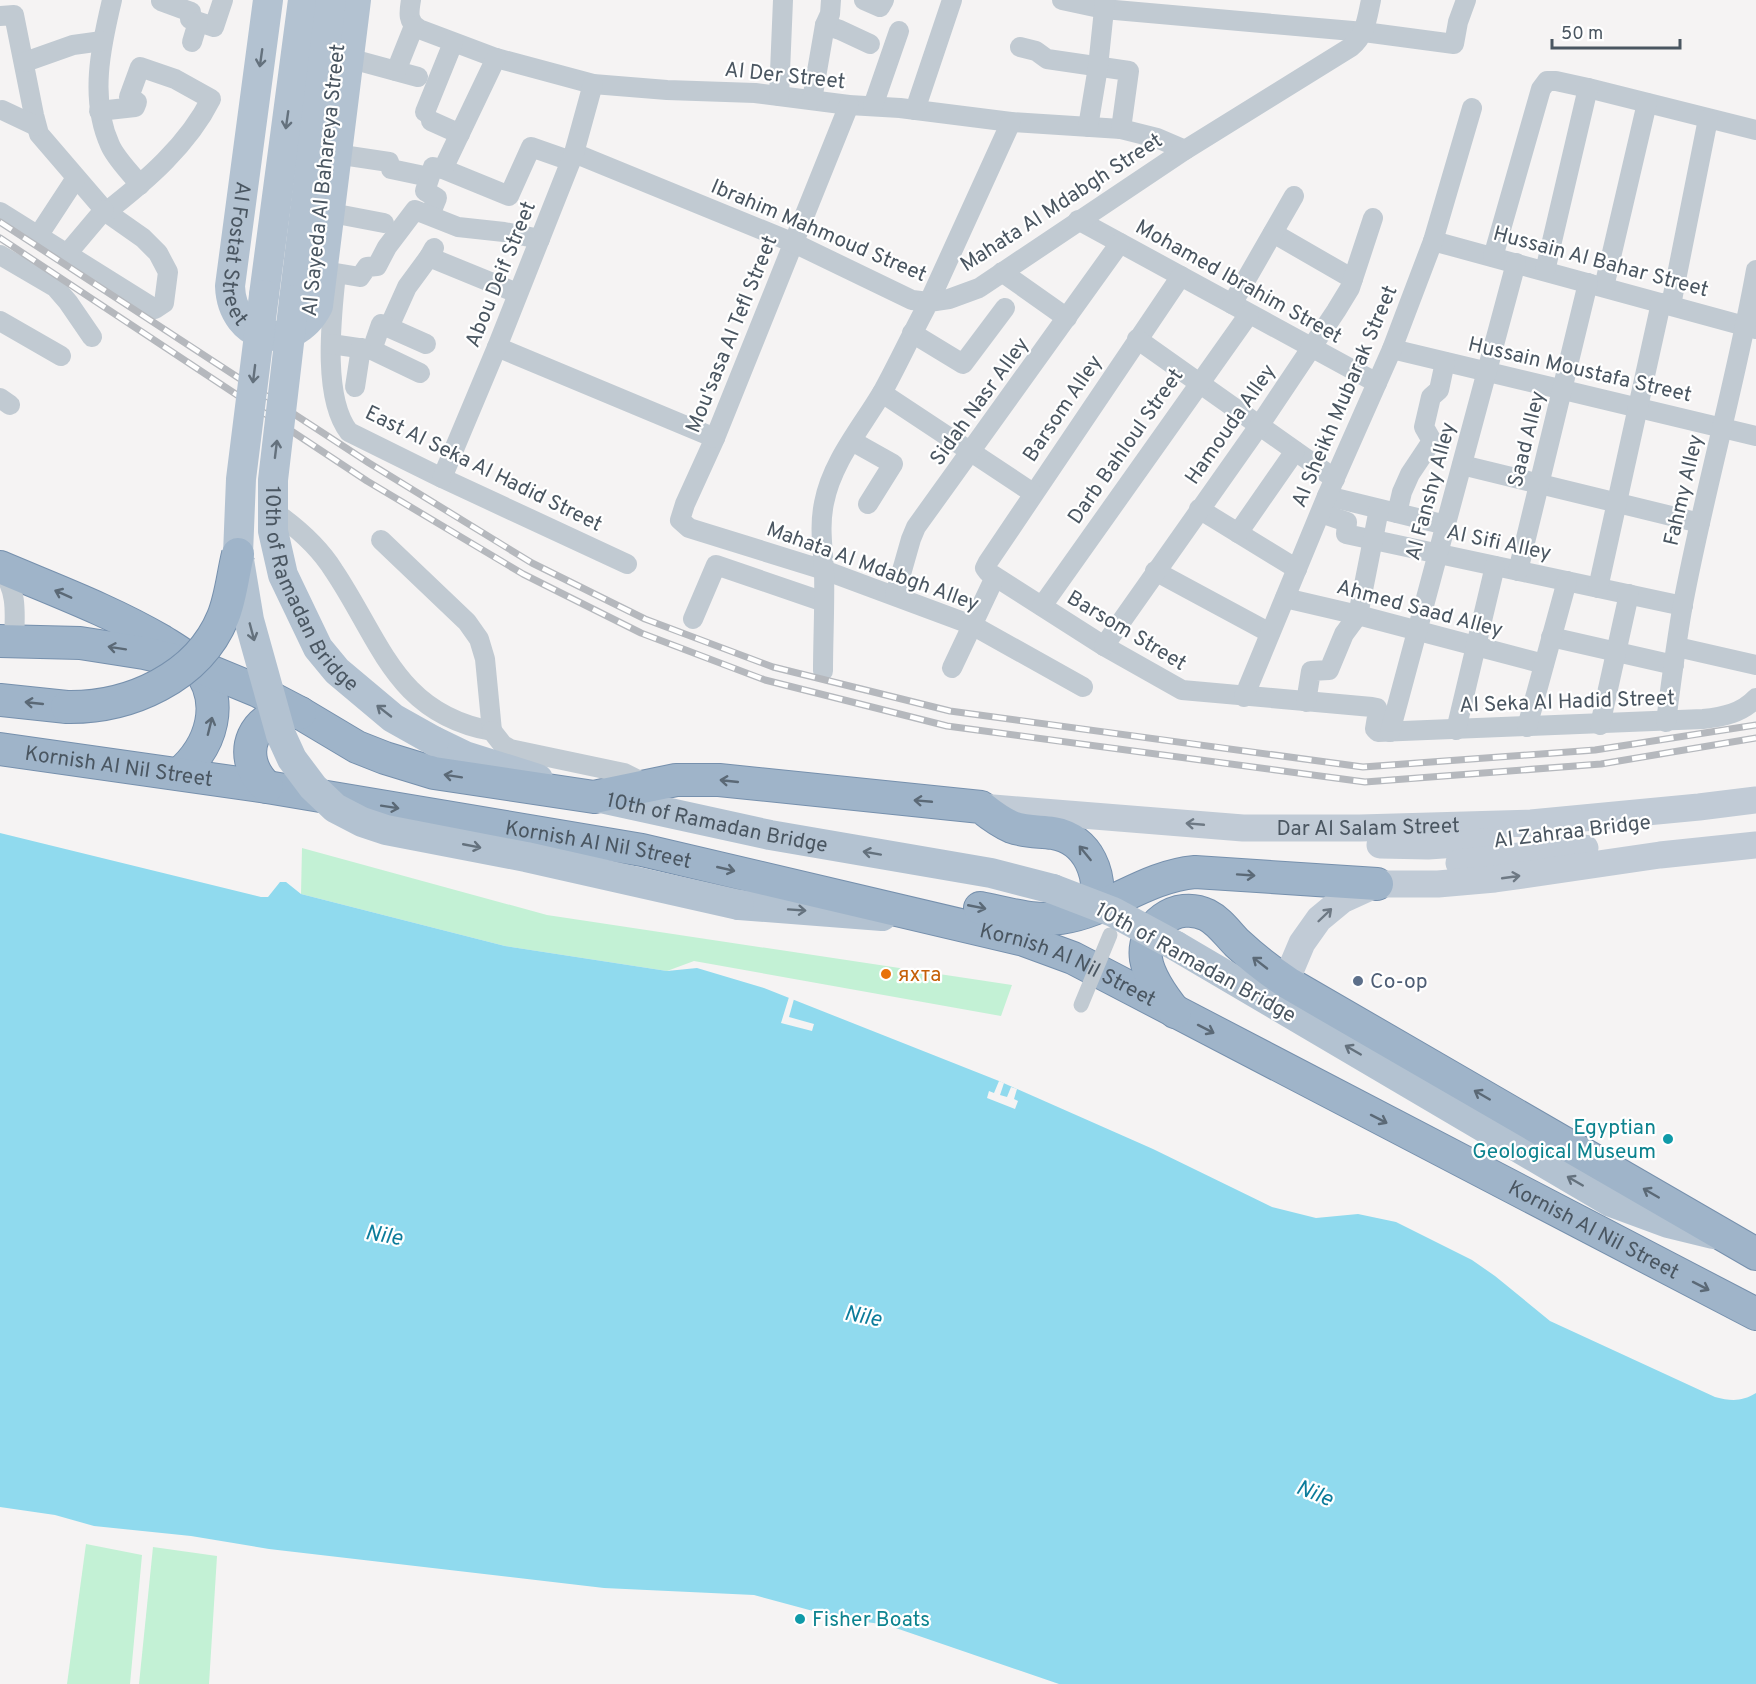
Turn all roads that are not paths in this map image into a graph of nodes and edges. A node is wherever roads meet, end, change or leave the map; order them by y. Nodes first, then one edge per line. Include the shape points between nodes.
1 (112, 0) edge
2 (223, 0) edge
3 (268, 0) edge
4 (303, 0) edge
5 (331, 0) edge
6 (356, 0) edge
7 (411, 0) edge
8 (783, 0) edge
9 (831, 0) edge
10 (864, 0) edge
11 (884, 0) edge
12 (952, 0) edge
13 (1062, 0) edge
14 (1371, 0) edge
15 (1466, 0) edge
16 (161, 1) edge
17 (1105, 4) edge
18 (0, 16) edge
19 (198, 22) junction
20 (825, 25) junction
21 (414, 26) junction
22 (899, 31) dead end
23 (1364, 32) junction
24 (102, 41) junction
25 (192, 42) dead end
26 (453, 43) junction
27 (870, 44) dead end
28 (1020, 46) dead end
29 (496, 58) junction
30 (359, 61) junction
31 (25, 62) junction
32 (1098, 67) junction
33 (396, 71) junction
34 (418, 77) dead end
35 (593, 84) junction
36 (1588, 88) junction
37 (779, 96) junction
38 (812, 100) junction
39 (1647, 103) junction
40 (849, 105) junction
41 (873, 106) junction
42 (1472, 108) dead end
43 (2, 110) dead end
44 (915, 110) junction
45 (99, 111) junction
46 (1708, 119) junction
47 (1011, 122) junction
48 (36, 126) junction
49 (1088, 127) junction
50 (1121, 129) junction
51 (1756, 130) edge
52 (460, 134) junction
53 (1185, 150) junction
54 (349, 156) junction
55 (572, 157) junction
56 (436, 173) junction
57 (76, 178) junction
58 (140, 185) junction
59 (1294, 196) dead end
60 (105, 211) junction
61 (0, 212) edge
62 (342, 215) junction
63 (430, 215) junction
64 (1373, 219) dead end
65 (1078, 220) junction
66 (384, 223) dead end
67 (1273, 233) junction
68 (38, 236) junction
69 (540, 239) junction
70 (1433, 241) junction
71 (794, 243) junction
72 (1120, 243) junction
73 (0, 255) edge
74 (66, 255) junction
75 (1493, 257) junction
76 (1516, 263) junction
77 (1756, 270) edge
78 (1545, 271) junction
79 (1002, 272) junction
80 (336, 273) junction
81 (1181, 276) junction
82 (1353, 279) junction
83 (1596, 285) junction
84 (518, 293) junction
85 (929, 302) junction
86 (1232, 304) junction
87 (1666, 304) junction
88 (1005, 308) dead end
89 (1249, 314) junction
90 (1067, 318) junction
91 (0, 321) edge
92 (389, 327) junction
93 (1751, 327) edge
94 (912, 333) junction
95 (92, 337) dead end
96 (1137, 339) junction
97 (331, 344) junction
98 (426, 344) dead end
99 (497, 347) junction
100 (1312, 347) junction
101 (367, 349) junction
102 (1392, 349) junction
103 (61, 356) dead end
104 (1445, 362) junction
105 (330, 367) joint
106 (1487, 372) junction
107 (420, 373) dead end
108 (1199, 383) junction
109 (1377, 383) junction
110 (355, 387) dead end
111 (1563, 390) junction
112 (882, 393) junction
113 (1638, 408) junction
114 (1259, 426) junction
115 (1722, 428) junction
116 (1756, 436) edge
117 (715, 438) junction
118 (852, 441) junction
119 (1295, 451) junction
120 (971, 453) junction
121 (1462, 465) junction
122 (442, 478) junction
123 (1540, 484) junction
124 (1033, 494) junction
125 (1328, 496) junction
126 (1617, 503) junction
127 (868, 504) dead end
128 (1199, 509) junction
129 (1388, 511) junction
130 (681, 513) joint
131 (283, 518) dead end
132 (1700, 523) junction
133 (1446, 525) junction
134 (1239, 533) junction
135 (381, 540) dead end
136 (1374, 541) junction
137 (238, 554) junction
138 (1438, 554) junction
139 (627, 564) dead end
140 (1495, 566) junction
141 (0, 568) edge
142 (1297, 569) junction
143 (824, 570) junction
144 (1155, 571) junction
145 (1518, 571) junction
146 (990, 572) junction
147 (1567, 581) junction
148 (1598, 588) junction
149 (1629, 594) junction
150 (895, 595) junction
151 (1285, 598) junction
152 (824, 602) junction
153 (1042, 606) junction
154 (1683, 606) junction
155 (1358, 615) junction
156 (693, 619) dead end
157 (972, 625) junction
158 (1418, 631) junction
159 (1270, 633) junction
160 (1551, 637) junction
161 (7, 640) edge
162 (1104, 646) junction
163 (1475, 647) junction
164 (1616, 652) junction
165 (1675, 656) junction
166 (1544, 664) junction
167 (195, 665) junction
168 (1756, 665) edge
169 (952, 668) dead end
170 (823, 671) dead end
171 (1083, 687) dead end
172 (1244, 697) junction
173 (1756, 698) edge
174 (0, 700) edge
175 (1306, 702) junction
176 (300, 713) junction
177 (1666, 722) junction
178 (1600, 725) junction
179 (1527, 727) junction
180 (492, 730) junction
181 (1456, 730) junction
182 (1383, 732) junction
183 (0, 749) edge
184 (179, 774) junction
185 (648, 785) junction
186 (267, 787) junction
187 (594, 796) junction
188 (1756, 800) edge
189 (981, 807) junction
190 (1756, 826) edge
191 (1243, 828) junction
192 (1756, 844) edge
193 (1377, 884) junction
194 (858, 901) junction
195 (1095, 908) junction
196 (943, 921) junction
197 (1110, 935) dead end
198 (1288, 983) junction
199 (1081, 1005) dead end
200 (1176, 1013) junction
201 (1728, 1237) junction
202 (1756, 1254) edge
203 (1750, 1311) edge

1 - 24 street
2 - 19 street via 214,27
3 -> 6 main road, Al Fostat Street via 230,298 240,320 271,336 294,332 313,316 318,306
4 -> 137 main road, 10th of Ramadan Bridge, bridge via 242,479
187 -> 5 main road, 10th of Ramadan Bridge, bridge via 465,756 393,718 337,671 318,648 283,575 273,531 273,480
6 - 30 street, Al Sayeda Al Bahareya Street via 363,30
7 - 21 street via 409,16
8 - 37 street
9 - 20 street
10 - 11 street via 880,7
12 - 44 street
13 - 17 street
14 - 23 street
15 - 23 street via 1454,44
16 - 19 street via 192,12 189,19
17 - 23 street
17 - 32 street
18 - 31 street via 14,14
19 - 25 street
20 - 27 street
20 - 38 street
21 - 26 street, Al Der Street
21 - 33 street
22 - 41 street
23 - 53 street, Mahata Al Mdabgh Street via 1351,47
24 - 31 street via 73,45
24 - 45 street
26 - 29 street, Al Der Street
26 - 52 street via 428,116
28 - 32 street via 1047,59
29 - 35 street, Al Der Street
29 - 52 street
30 - 33 street
30 - 54 street, Al Sayeda Al Bahareya Street
31 - 48 street
32 - 49 street
32 - 50 street via 1130,72
33 - 34 street
35 - 37 street, Al Der Street
35 - 55 street, Abou Deif Street
36 - 39 street
36 - 75 street via 1547,81 1540,89
36 - 78 street
37 - 38 street, Al Der Street
38 - 40 street, Al Der Street
39 - 46 street
39 - 83 street, Saad Alley
40 - 41 street, Al Der Street
40 - 71 street, Mou'sasa Al Tefl Street
41 - 44 street, Al Der Street
42 - 70 street, Al Sheikh Mubarak Street
43 - 48 street
44 - 47 street, Al Der Street
45 - 58 street via 110,146
45 - 58 street via 135,107 137,102 129,97 140,67 175,79 211,99 201,118
46 - 51 street
46 - 87 street
47 - 49 street, Al Der Street
47 - 85 street, Ibrahim Mahmoud Street
48 - 57 street
49 - 50 street, Al Der Street
50 - 53 street, Al Der Street
52 - 56 street
53 - 65 street, Mahata Al Mdabgh Street
54 - 56 street via 389,162 391,169
54 - 62 street, Al Sayeda Al Bahareya Street
55 - 56 street, Ibrahim Mahmoud Street via 531,147 509,196
55 - 69 street, Abou Deif Street
55 - 71 street, Ibrahim Mahmoud Street
56 - 63 street via 425,192 437,198
57 - 60 street
57 - 68 street
58 - 60 street
59 - 67 street
60 - 74 street
60 - 74 street via 151,244 164,262 168,272 160,308 155,309
61 - 68 street
62 - 66 street
62 - 80 street, Al Sayeda Al Bahareya Street
63 - 69 street via 458,227
63 - 80 street via 415,210 377,266 367,267 360,277
64 - 82 street, Hamouda Alley
65 - 72 street, Mohamed Ibrahim Street
65 - 79 street, Mahata Al Mdabgh Street
67 - 82 street
67 - 86 street
68 - 74 street
69 - 84 street, Abou Deif Street
70 - 75 street, Hussain Al Bahar Street
70 - 102 street, Al Sheikh Mubarak Street
71 - 85 street, Ibrahim Mahmoud Street via 912,300
71 - 117 street, Mou'sasa Al Tefl Street
72 - 81 street, Mohamed Ibrahim Street
72 - 90 street, Sidah Nasr Alley
73 - 95 street via 55,287
75 - 76 street, Hussain Al Bahar Street
76 - 78 street, Hussain Al Bahar Street
76 - 106 street, Al Fanshy Alley
77 - 93 street, Fahmy Alley
78 - 83 street, Hussain Al Bahar Street
79 - 85 street, Mahata Al Mdabgh Street via 979,288
79 - 90 street
80 - 97 street, Al Sayeda Al Bahareya Street
81 - 86 street, Mohamed Ibrahim Street
81 - 96 street, Barsom Alley
82 - 100 street, Hamouda Alley
83 - 87 street, Hussain Al Bahar Street
83 - 111 street, Saad Alley
84 - 92 street via 431,253 407,287
84 - 99 street, Abou Deif Street
85 - 94 street
86 - 89 street, Mohamed Ibrahim Street
87 - 93 street, Hussain Al Bahar Street
87 - 113 street
88 - 94 street via 963,364
89 - 100 street, Mohamed Ibrahim Street
89 - 108 street, Darb Bahloul Street
90 - 120 street, Sidah Nasr Alley
91 - 103 street
92 - 98 street via 410,327
92 - 101 street via 381,324
93 - 115 street, Fahmy Alley
94 - 112 street
96 - 108 street
96 - 124 street, Barsom Alley
97 - 101 street
97 - 105 street, Al Sayeda Al Bahareya Street
99 - 117 street
99 - 122 street, Abou Deif Street
100 - 109 street, Mohamed Ibrahim Street
100 - 114 street, Hamouda Alley
101 - 107 street
101 - 110 street
102 - 104 street, Hussain Moustafa Street
102 - 109 street, Al Sheikh Mubarak Street
104 - 106 street, Hussain Moustafa Street
104 - 129 street via 1424,427 1432,441
105 - 122 street, East Al Seka Al Hadid Street via 340,419 349,432
106 - 111 street, Hussain Moustafa Street
106 - 121 street, Al Fanshy Alley
108 - 114 street
108 - 153 street, Darb Bahloul Street
109 - 125 street, Al Sheikh Mubarak Street
111 - 113 street, Hussain Moustafa Street
111 - 123 street, Saad Alley
112 - 118 street
112 - 120 street
113 - 115 street, Hussain Moustafa Street
113 - 126 street
114 - 119 street
114 - 128 street, Hamouda Alley
115 - 116 street, Hussain Moustafa Street
115 - 132 street, Fahmy Alley
117 - 130 street, Mou'sasa Al Tefl Street
118 - 127 street via 893,464
118 - 143 street via 835,470 824,502
119 - 125 street
119 - 134 street
120 - 124 street
120 - 150 street, Sidah Nasr Alley via 913,532
121 - 123 street
121 - 133 street, Al Fanshy Alley
122 - 139 street, East Al Seka Al Hadid Street
123 - 126 street
123 - 145 street, Saad Alley
124 - 146 street, Barsom Alley
125 - 129 street
125 - 136 street, Al Sifi Alley via 1347,522 1346,534
125 - 142 street, Al Sheikh Mubarak Street
126 - 132 street
126 - 148 street
128 - 134 street
128 - 144 street, Hamouda Alley
129 - 133 street
129 - 136 street
130 - 143 street, Mahata Al Mdabgh Alley via 680,520 689,528
131 - 180 street via 334,570 392,668 410,691 446,717
132 - 154 street, Fahmy Alley
133 - 138 street, Al Fanshy Alley
134 - 142 street
135 - 180 street via 467,622 479,639
136 - 138 street, Al Sifi Alley
136 - 155 street
137 -> 174 highway, bridge via 223,617 213,634 188,664 157,687 123,701 86,708
137 -> 196 main road, 10th of Ramadan Bridge, bridge via 249,620 281,735 292,759 313,787 335,808 353,818 386,830 739,905
138 - 140 street, Al Sifi Alley
138 - 158 street, Al Fanshy Alley
140 - 145 street, Al Sifi Alley
140 - 163 street
141 - 161 street via 15,602
167 -> 141 highway via 133,625
142 - 151 street, Al Sheikh Mubarak Street
143 - 150 street, Mahata Al Mdabgh Alley
143 - 152 street
144 - 159 street
144 - 162 street, Hamouda Alley
145 - 147 street, Al Sifi Alley
146 - 153 street, Barsom Street
146 - 157 street, Barsom Alley
147 - 148 street, Al Sifi Alley
147 - 160 street
148 - 149 street, Al Sifi Alley
149 - 154 street, Al Sifi Alley
149 - 164 street
150 - 157 street, Mahata Al Mdabgh Alley
151 - 155 street, Ahmed Saad Alley
151 - 159 street, Al Sheikh Mubarak Street
152 - 156 street via 716,565
152 - 170 street
153 - 162 street, Barsom Street
154 - 165 street, Fahmy Alley
155 - 158 street, Ahmed Saad Alley
155 - 175 street via 1344,634 1329,670 1311,671
157 - 169 street, Barsom Alley
157 - 171 street, Mahata Al Mdabgh Alley
158 - 163 street, Ahmed Saad Alley
158 - 182 street, Al Fanshy Alley
159 - 172 street, Al Sheikh Mubarak Street
160 - 164 street
160 - 166 street
167 -> 161 highway, Kornish Al Nil Street via 101,645
162 - 172 street, Barsom Street via 1182,690
163 - 166 street, Ahmed Saad Alley
163 - 181 street
164 - 165 street
164 - 178 street
165 - 168 street
165 - 177 street, Fahmy Alley
166 - 179 street
167 - 176 highway, Kornish Al Nil Street
184 -> 167 highway via 199,754 213,714 208,686
172 - 175 street, Barsom Street
173 - 177 street, Al Seka Al Hadid Street via 1722,717
175 - 182 street, Barsom Street via 1377,708
176 - 186 highway via 272,716 253,736 251,764
187 -> 176 highway, Kornish Al Nil Street via 434,773 357,747
177 - 178 street, Al Seka Al Hadid Street
178 - 179 street, Al Seka Al Hadid Street
179 - 181 street, Al Seka Al Hadid Street
180 - 185 street via 510,749 624,773
181 - 182 street, Al Seka Al Hadid Street
183 - 184 highway, Kornish Al Nil Street
184 - 186 highway, Kornish Al Nil Street
185 - 187 highway, Kornish Al Nil Street
189 -> 185 highway, Kornish Al Nil Street via 719,780 676,780
186 -> 194 highway, Kornish Al Nil Street via 642,850
201 -> 187 main road, 10th of Ramadan Bridge, bridge via 1697,1232 1611,1202 1168,942 1084,900 991,873 770,835
188 - 191 main road, Dar Al Salam Street via 1531,823
188 - 191 main road, Al Zahraa Bridge via 1714,812 1468,844 1352,845 1297,841
191 -> 189 main road, Dar Al Salam Street
195 -> 189 highway via 1097,874 1079,846 1062,836 1013,827
190 - 193 main road, Al Zahraa Bridge via 1437,866
193 -> 192 main road via 1495,879
195 -> 193 highway via 1165,876 1195,872
198 -> 193 main road via 1302,943 1319,920 1342,900
194 -> 195 highway via 880,895 912,894 1036,919 1072,916
194 - 196 highway, Kornish Al Nil Street
196 - 200 highway, Kornish Al Nil Street via 1049,948
197 - 199 street, bridge
198 -> 200 highway, Kornish Al Nil Street via 1253,958 1213,919 1198,911 1181,911 1158,923 1146,947 1151,973
201 -> 198 highway, Kornish Al Nil Street
200 -> 203 highway, Kornish Al Nil Street
201 - 202 highway, Kornish Al Nil Street

